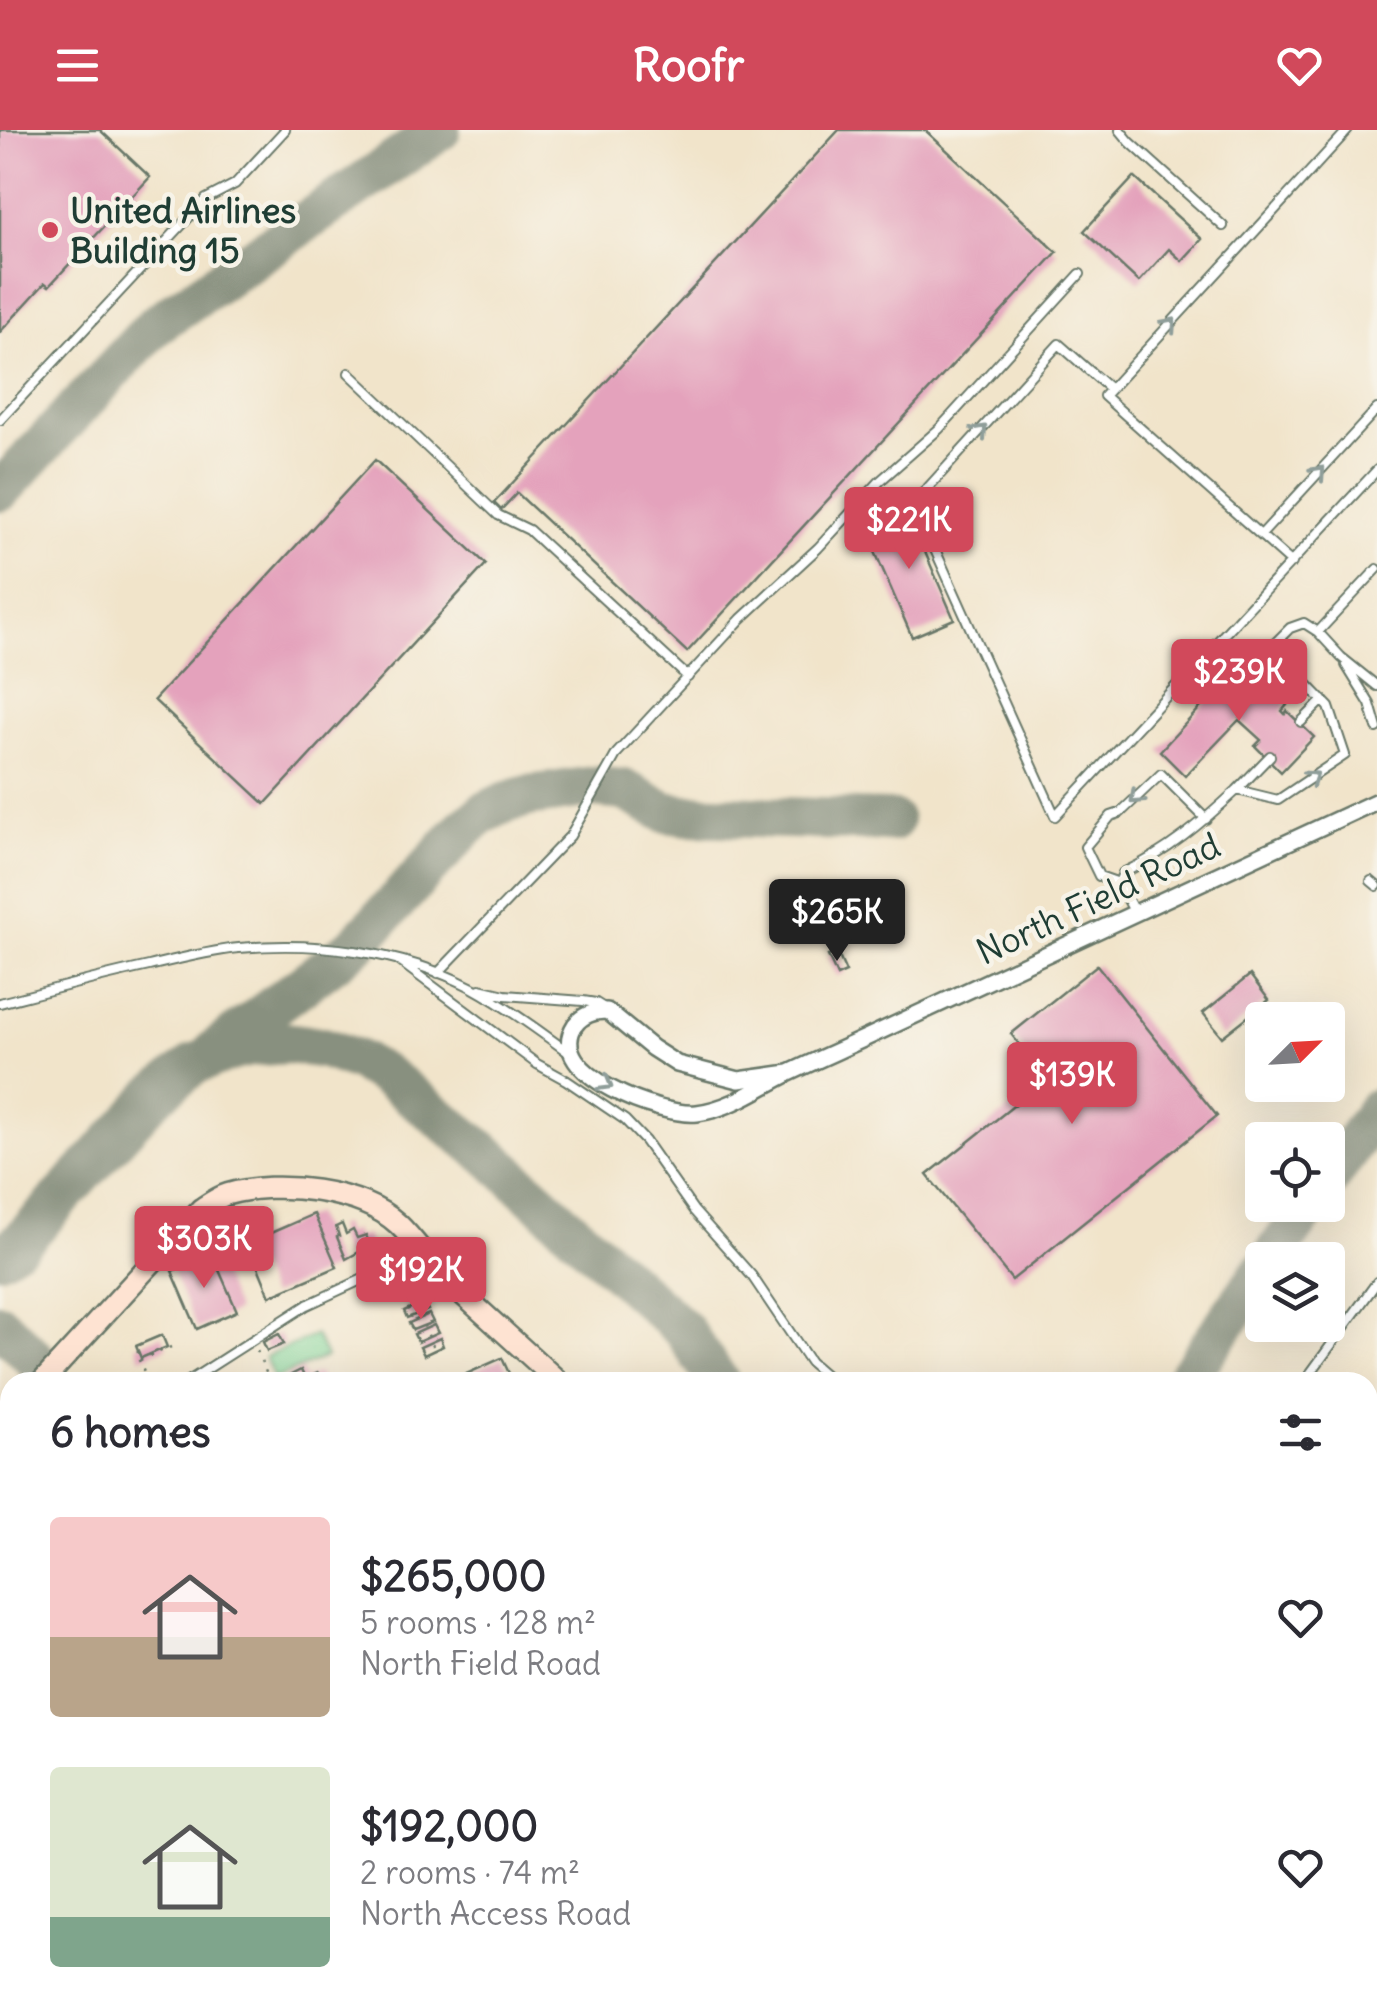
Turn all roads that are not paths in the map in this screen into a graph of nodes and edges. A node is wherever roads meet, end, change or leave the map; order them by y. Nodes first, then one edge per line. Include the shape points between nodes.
1 (285, 130) edge
2 (1120, 130) edge
3 (1348, 130) edge
4 (1223, 226) dead end
5 (1080, 274) dead end
6 (349, 374) dead end
7 (1107, 392) junction
8 (1377, 409) edge
9 (0, 420) edge
10 (1377, 470) edge
11 (1261, 535) junction
12 (1292, 563) junction
13 (1377, 569) edge
14 (1318, 632) junction
15 (1341, 657) junction
16 (688, 677) junction
17 (1377, 686) edge
18 (1324, 700) junction
19 (1301, 722) dead end
20 (1377, 728) edge
21 (1270, 756) dead end
22 (1238, 790) junction
23 (1377, 800) edge
24 (1206, 819) junction
25 (1119, 883) junction
26 (1136, 915) junction
27 (398, 960) junction
28 (438, 973) junction
29 (471, 987) junction
30 (0, 1003) edge
31 (608, 1011) junction
32 (572, 1056) junction
33 (789, 1073) junction
34 (421, 1252) junction
35 (1377, 1282) edge
36 (51, 1372) edge
37 (204, 1372) edge
38 (548, 1372) edge
39 (822, 1372) edge
40 (1311, 1372) edge

1 - 9 lane via 235,184 206,199
2 - 4 lane
7 -> 3 lane
5 - 16 lane via 939,428
6 - 16 lane via 498,515 529,530
7 - 11 lane
12 -> 7 lane via 1055,816 914,503 1059,344
11 -> 8 lane
10 - 12 lane
11 - 12 lane
13 - 14 lane
14 - 15 lane
14 - 18 lane via 1304,623 1271,647
15 - 17 lane
15 - 20 lane
16 - 28 lane via 617,752 570,836
18 - 19 lane
22 -> 18 lane via 1278,800 1345,755
21 - 22 lane
22 - 24 lane
23 - 26 street, North Field Road
24 - 25 lane via 1124,873
24 -> 25 lane via 1161,774 1084,847 1099,876
25 - 26 lane
26 - 33 street, North Field Road
27 - 28 lane
27 - 30 lane via 324,948 236,948
27 - 39 lane via 625,1120
28 - 29 lane
29 - 31 lane via 583,1001
29 - 32 lane
31 - 32 street via 577,1022
31 - 33 street, North Field Road via 678,1064 739,1080
32 -> 33 street, North Field Road via 588,1074 665,1111 696,1113 732,1103
34 - 36 street via 398,1224 340,1195 285,1188 228,1194 201,1209
34 - 37 lane via 307,1305
34 - 38 street
35 - 40 lane

